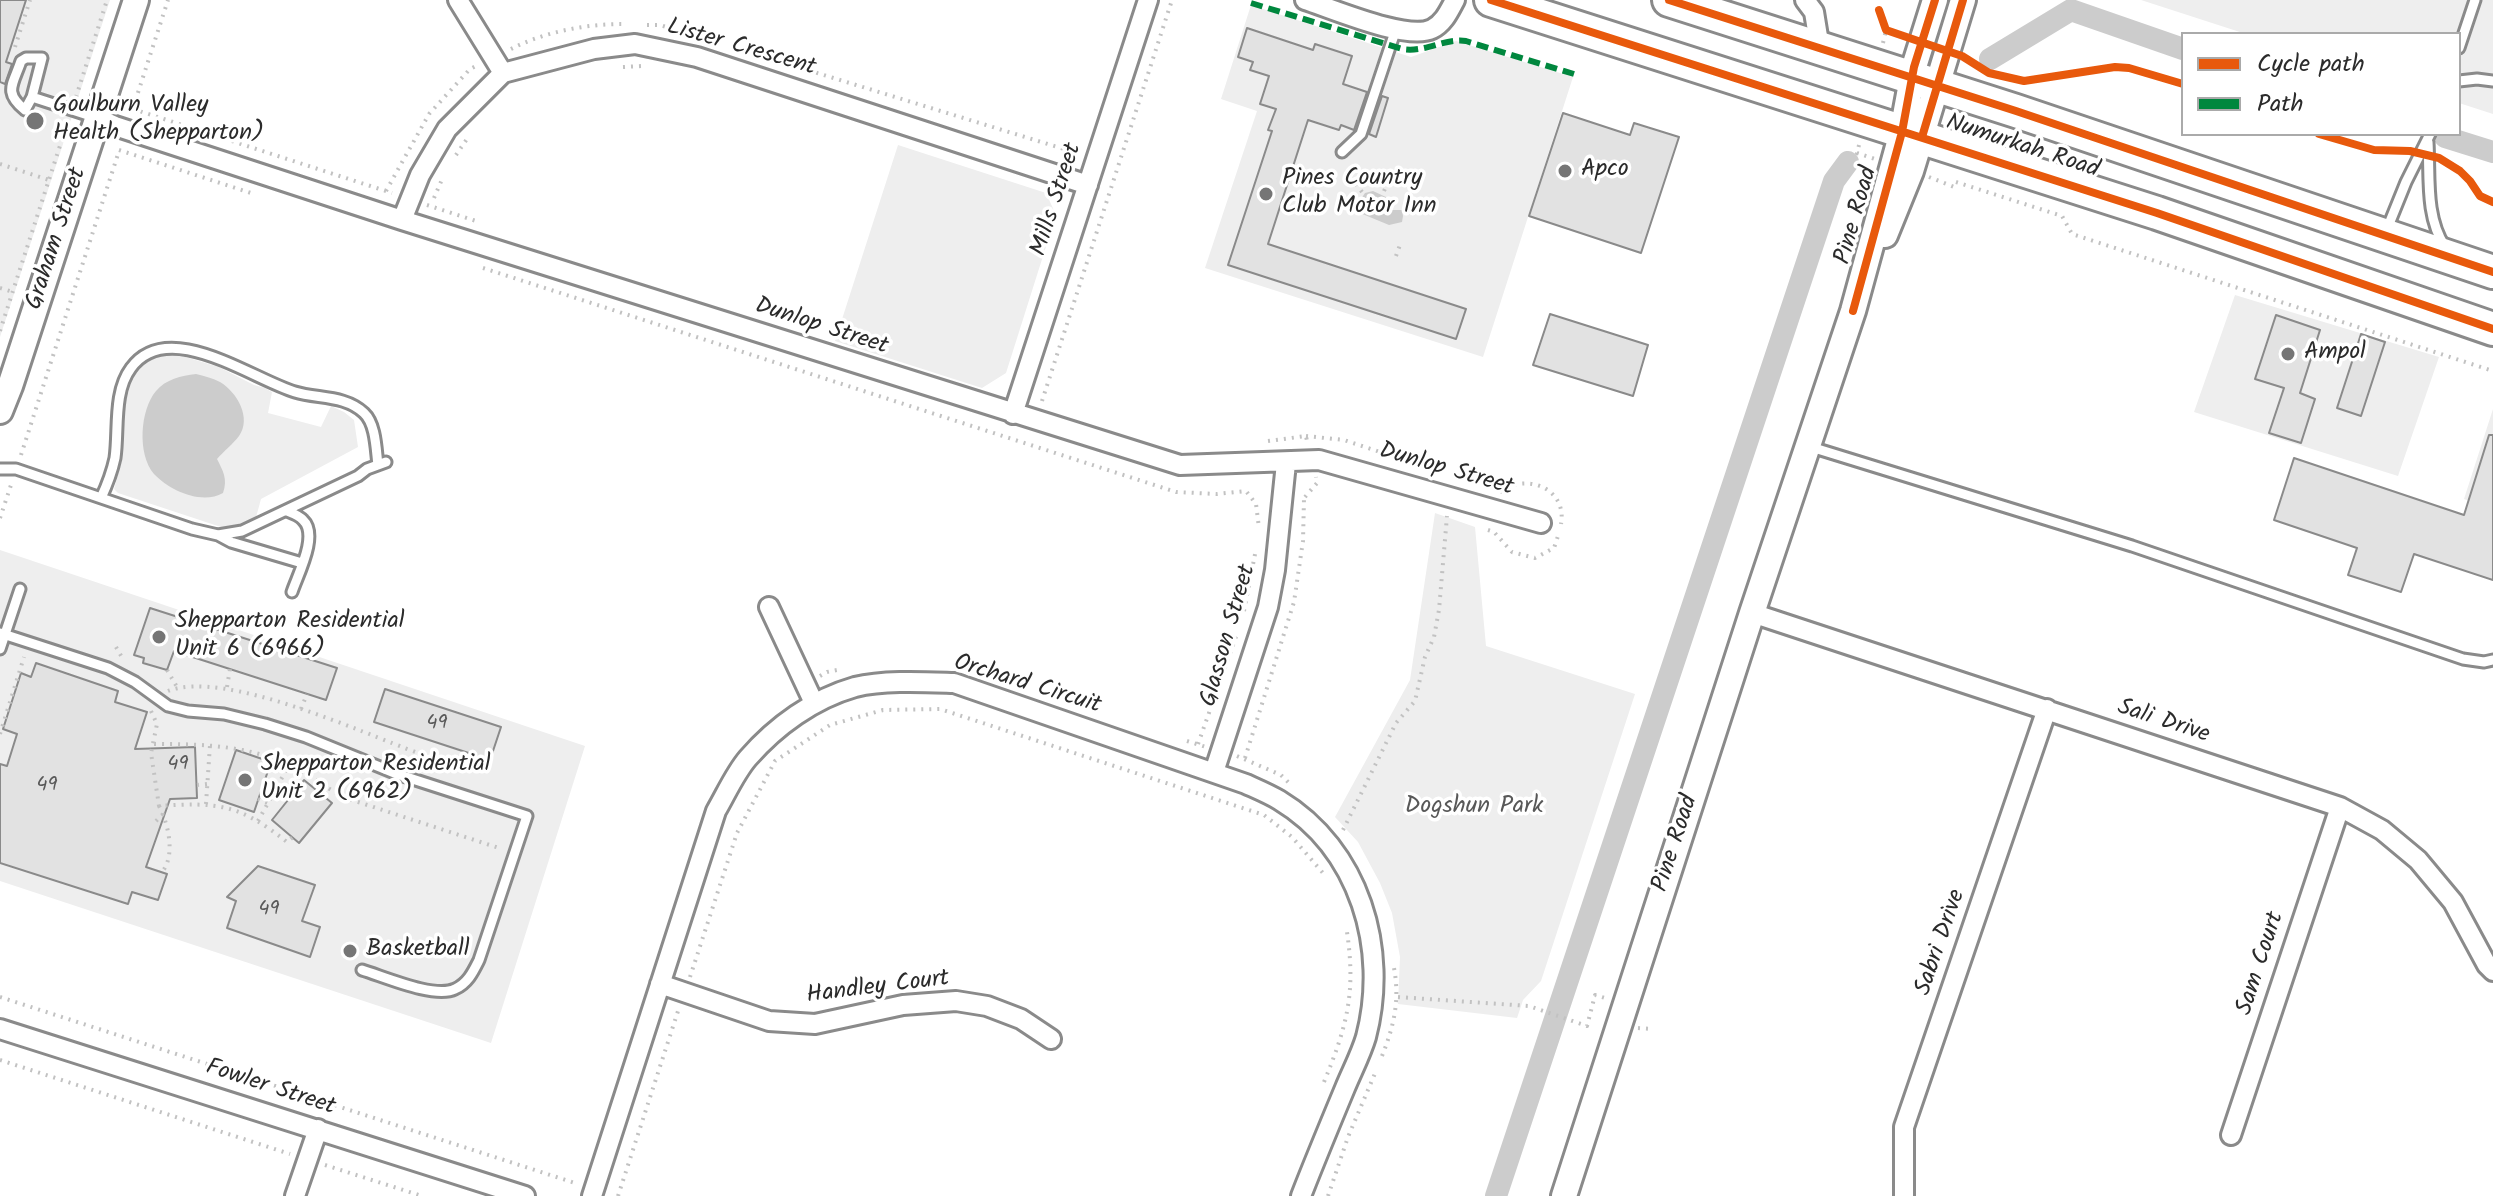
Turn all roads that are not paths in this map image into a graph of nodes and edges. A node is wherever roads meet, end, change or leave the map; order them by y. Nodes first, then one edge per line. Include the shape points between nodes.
1 (136, 0) edge
2 (458, 0) edge
3 (1148, 0) edge
4 (1305, 0) edge
5 (1455, 0) edge
6 (1491, 0) edge
7 (1669, 0) edge
8 (1805, 0) edge
9 (1935, 0) edge
10 (1963, 0) edge
11 (2475, 0) edge
12 (1396, 29) junction
13 (2461, 42) edge
14 (1820, 49) junction
15 (499, 65) junction
16 (2461, 81) edge
17 (2493, 81) edge
18 (1924, 83) junction
19 (32, 97) junction
20 (97, 118) junction
21 (1912, 135) junction
22 (2429, 138) edge
23 (1342, 152) dead end
24 (1088, 185) junction
25 (402, 220) junction
26 (2384, 236) junction
27 (2457, 260) junction
28 (2493, 272) edge
29 (2427, 307) junction
30 (2493, 329) edge
31 (10, 386) junction
32 (1015, 406) junction
33 (0, 411) edge
34 (0, 431) edge
35 (1807, 446) junction
36 (1286, 463) junction
37 (0, 469) edge
38 (101, 498) junction
39 (287, 511) junction
40 (1541, 523) dead end
41 (218, 535) junction
42 (302, 563) junction
43 (20, 589) dead end
44 (292, 592) dead end
45 (769, 607) dead end
46 (1752, 613) junction
47 (2, 634) edge
48 (0, 649) edge
49 (2493, 660) edge
50 (814, 703) junction
51 (2047, 709) junction
52 (1214, 772) junction
53 (2340, 807) junction
54 (362, 970) dead end
55 (2493, 971) edge
56 (660, 984) junction
57 (0, 1029) edge
58 (1051, 1039) dead end
59 (318, 1129) junction
60 (2231, 1135) dead end
61 (295, 1196) edge
62 (525, 1196) edge
63 (592, 1196) edge
64 (1301, 1196) edge
65 (1564, 1196) edge
66 (1904, 1196) edge

1 - 20 street, Graham Street
2 - 15 street
3 - 24 street, Mills Street
4 - 12 street
5 - 12 street via 1434,28
6 - 21 highway, Numurkah Road
7 - 14 highway, Numurkah Road
8 - 14 street via 1814,12
9 - 18 street via 1921,43
10 - 18 street
11 - 13 lane
12 - 23 lane via 1361,134
14 - 18 highway, Numurkah Road
15 - 24 street, Lister Crescent via 635,44 697,57
15 - 25 street via 447,129
16 - 17 lane
18 - 21 street, Pine Road
18 - 26 highway, Numurkah Road
19 - 19 lane via 39,71 42,58 21,61 11,92 25,110
19 - 20 lane
20 - 25 street, Dunlop Street
20 - 31 street, Graham Street
21 - 29 highway, Numurkah Road
21 - 35 street, Pine Road
22 - 26 lane
22 - 27 lane via 2433,222
24 - 32 street, Mills Street
25 - 32 street, Dunlop Street
26 - 27 highway, Numurkah Road
26 - 29 highway via 2385,273
27 - 28 highway, Numurkah Road
29 - 30 highway, Numurkah Road
31 - 33 street, Graham Street
31 - 34 street, Graham Street
32 - 36 street, Dunlop Street via 1180,465
35 - 46 street, Pine Road
35 - 49 lane via 2132,546 2463,659
36 - 40 street, Dunlop Street via 1319,460
36 - 52 street, Glasson Street via 1268,607
37 - 38 lane via 16,469
38 - 39 lane via 115,458 124,382 147,354 168,348 192,350 294,392 351,403 367,414 382,464
38 - 41 lane
39 - 41 lane via 242,531
39 - 42 lane via 302,518 310,531
41 - 42 lane
42 - 44 lane
43 - 47 lane
45 - 50 street
46 - 51 street, Sali Drive
46 - 65 street, Pine Road
47 - 48 lane
47 - 54 lane via 108,668 135,682 151,701 265,724 527,816 469,980 453,991 432,992
50 - 52 street, Orchard Circuit via 857,687 954,683
50 - 56 street, Orchard Circuit via 746,760 716,811
51 - 53 street, Sali Drive
51 - 66 street, Sabri Drive via 1904,1127
52 - 64 street, Orchard Circuit via 1280,800 1310,824 1339,856 1370,928 1374,995 1365,1040
53 - 55 street, Sali Drive via 2382,830 2418,860 2453,902
53 - 60 street, Sam Court
56 - 58 street, Handley Court via 769,1021 815,1024 903,1005 956,1001 1021,1019
56 - 63 street, Orchard Circuit
57 - 59 street, Fowler Street
59 - 61 street
59 - 62 street, Fowler Street

